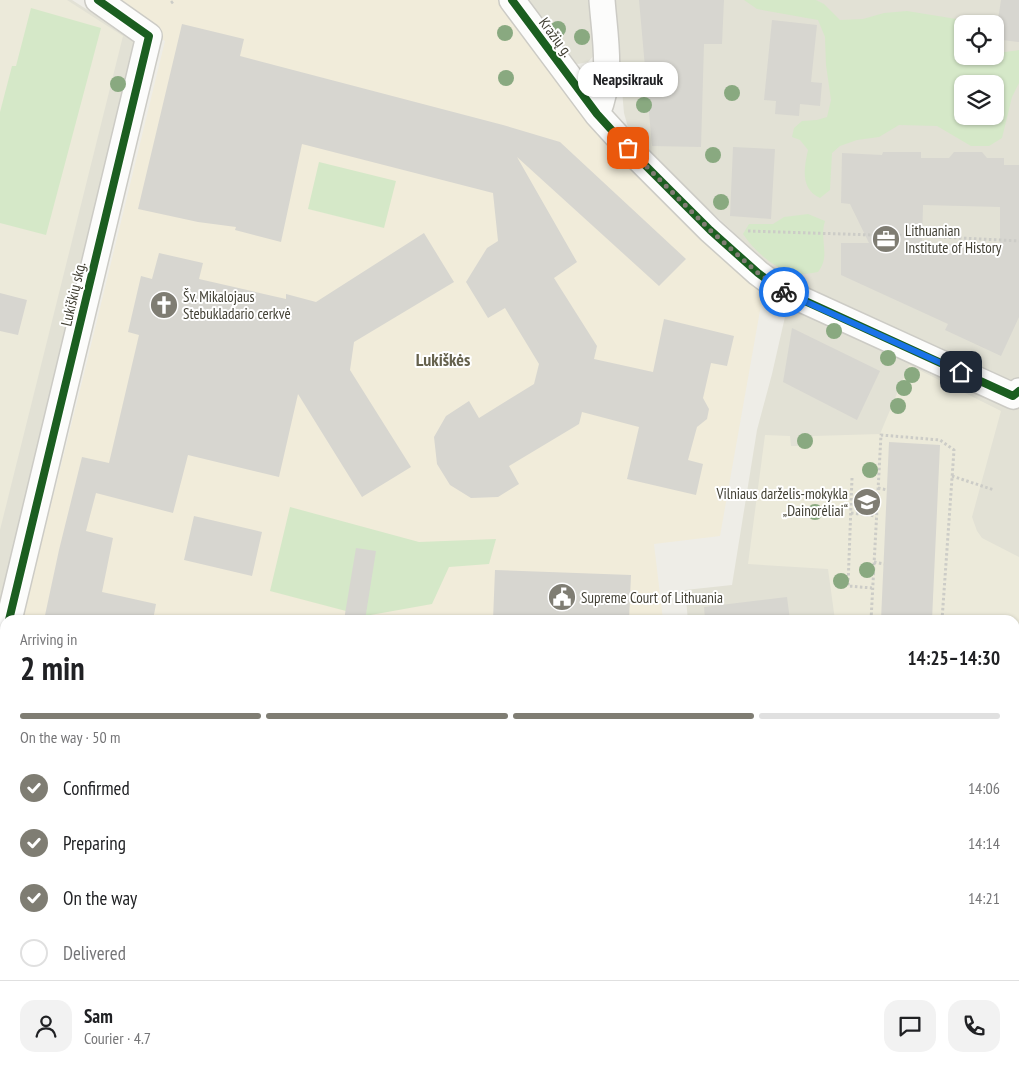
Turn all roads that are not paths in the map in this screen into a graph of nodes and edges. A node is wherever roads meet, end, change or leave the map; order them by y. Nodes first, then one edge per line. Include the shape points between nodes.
1 (98, 0) edge
2 (512, 0) edge
3 (602, 0) edge
4 (597, 114) junction
5 (1016, 393) edge
6 (10, 615) edge

1 - 6 street, Lukiškių skg. via 149,36
2 - 4 street, Kražių g.
3 - 4 street via 608,68 606,88
4 - 5 street, Kražių g. via 710,230 780,290

